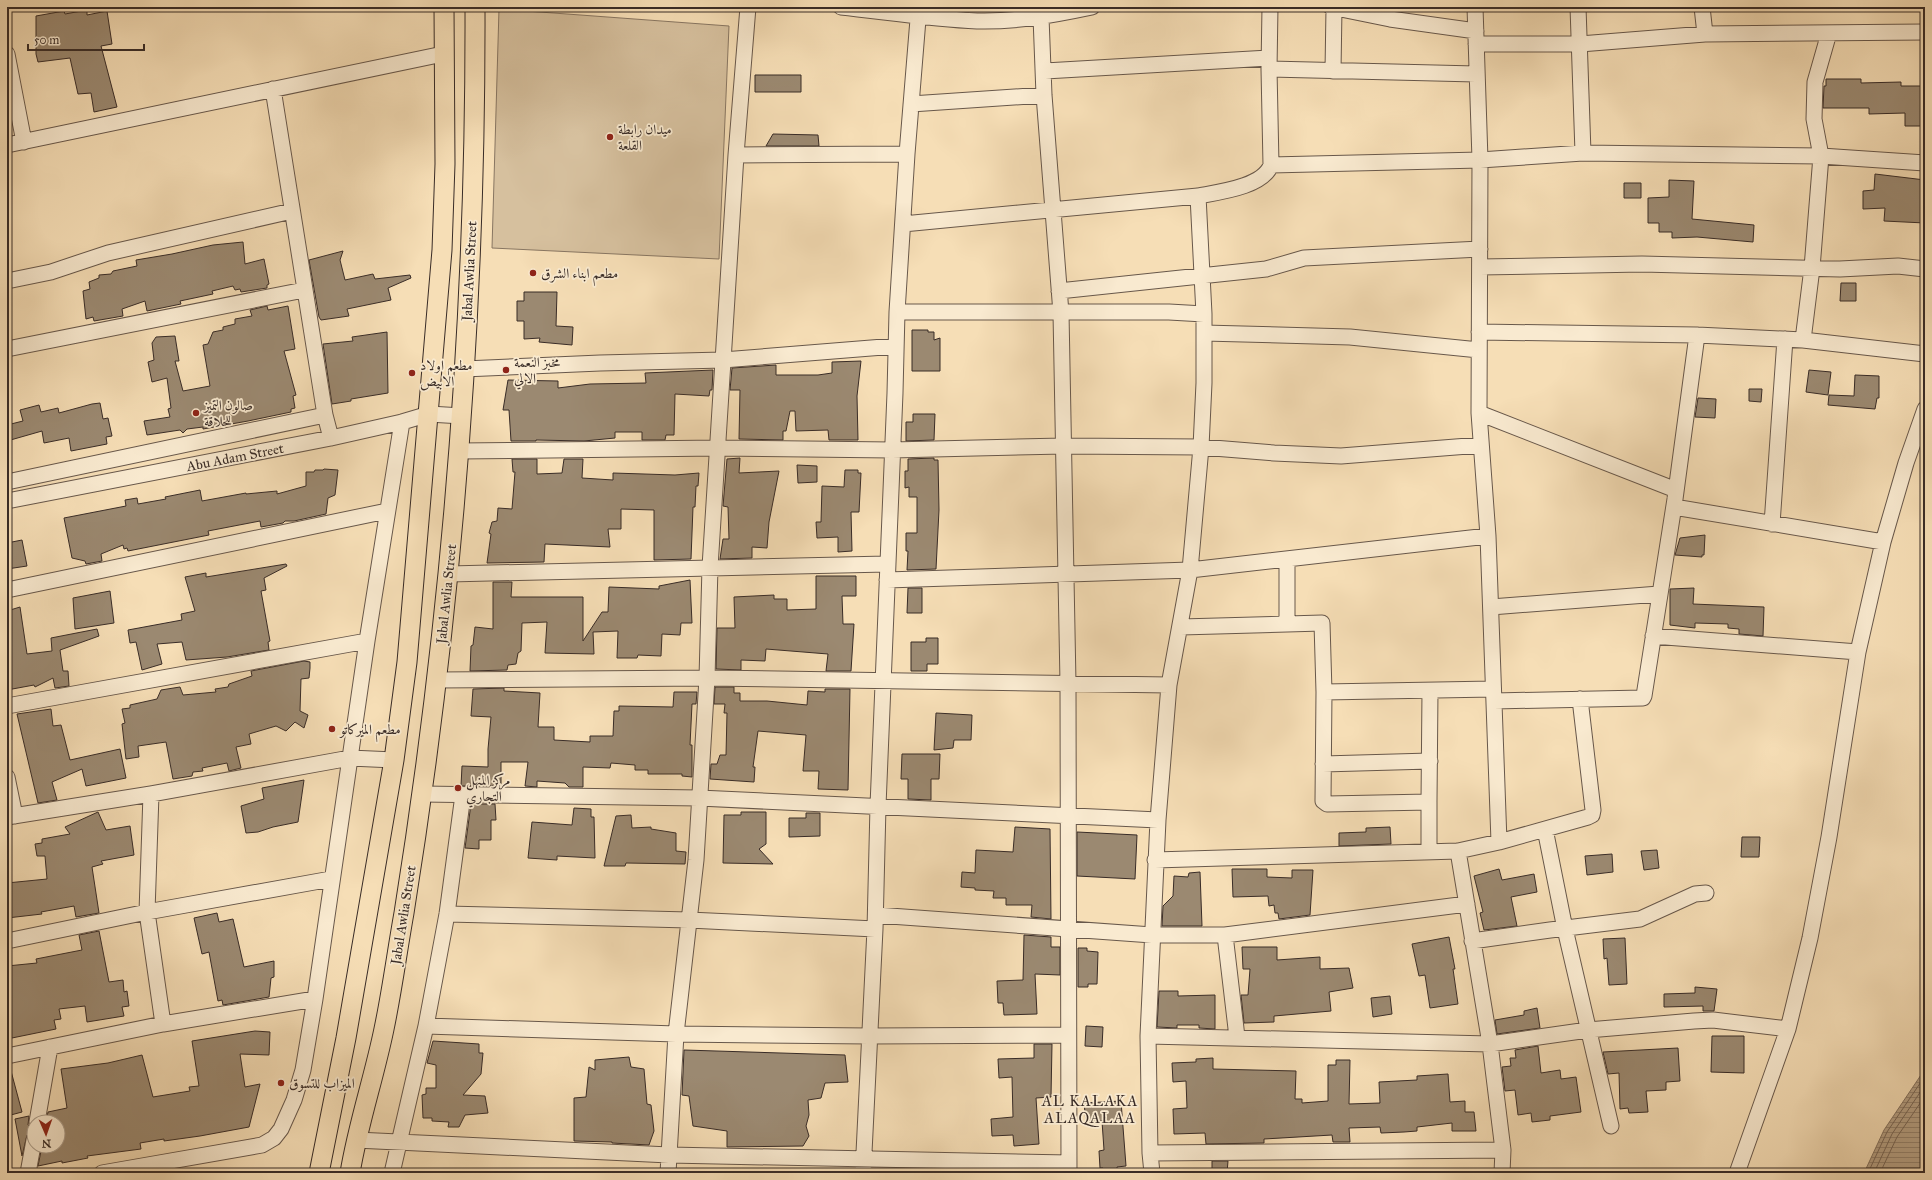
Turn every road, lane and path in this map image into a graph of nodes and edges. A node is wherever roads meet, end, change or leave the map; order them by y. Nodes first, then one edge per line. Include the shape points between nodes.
1 (444, 7) edge
2 (475, 7) edge
3 (748, 7) edge
4 (841, 7) edge
5 (1092, 7) edge
6 (1270, 7) edge
7 (1332, 7) edge
8 (1476, 7) edge
9 (1578, 7) edge
10 (1702, 7) edge
11 (919, 12) edge
12 (1041, 17) junction
13 (1925, 32) edge
14 (1829, 33) junction
15 (1705, 34) junction
16 (1476, 38) junction
17 (1580, 44) junction
18 (7, 54) edge
19 (443, 54) junction
20 (1269, 64) junction
21 (1045, 71) junction
22 (1333, 71) junction
23 (1476, 74) junction
24 (273, 89) junction
25 (1044, 94) junction
26 (911, 104) junction
27 (24, 142) junction
28 (7, 145) edge
29 (1583, 153) junction
30 (907, 154) junction
31 (736, 155) junction
32 (1821, 156) junction
33 (1480, 160) junction
34 (1925, 163) edge
35 (1271, 165) junction
36 (1198, 196) junction
37 (1053, 210) junction
38 (292, 211) junction
39 (903, 224) junction
40 (1480, 249) junction
41 (1480, 267) junction
42 (1812, 268) junction
43 (1925, 270) edge
44 (1202, 275) junction
45 (7, 281) edge
46 (304, 290) junction
47 (1059, 291) junction
48 (897, 312) junction
49 (1061, 313) junction
50 (1204, 314) junction
51 (1204, 332) junction
52 (1479, 332) junction
53 (1697, 335) junction
54 (1785, 339) junction
55 (1803, 340) junction
56 (896, 346) junction
57 (7, 350) edge
58 (1479, 350) junction
59 (1925, 354) edge
60 (723, 360) junction
61 (464, 369) junction
62 (1925, 409) edge
63 (1479, 413) junction
64 (325, 414) junction
65 (429, 414) junction
66 (462, 416) junction
67 (402, 422) junction
68 (331, 438) junction
69 (1481, 445) junction
70 (1064, 446) junction
71 (1200, 447) junction
72 (718, 448) junction
73 (892, 450) junction
74 (458, 451) junction
75 (7, 482) edge
76 (1676, 490) junction
77 (7, 501) edge
78 (1674, 507) junction
79 (387, 511) junction
80 (1772, 524) junction
81 (1488, 536) junction
82 (1883, 542) junction
83 (1287, 559) junction
84 (887, 564) junction
85 (710, 567) junction
86 (1190, 570) junction
87 (1066, 573) junction
88 (449, 574) junction
89 (887, 580) junction
90 (7, 590) edge
91 (1659, 594) junction
92 (1491, 607) junction
93 (1287, 623) junction
94 (1181, 627) junction
95 (1653, 636) junction
96 (367, 641) junction
97 (1858, 652) junction
98 (707, 678) junction
99 (436, 680) junction
100 (884, 681) junction
101 (1068, 683) junction
102 (1169, 685) junction
103 (1430, 690) junction
104 (1324, 692) junction
105 (1494, 695) junction
106 (1580, 699) junction
107 (7, 706) edge
108 (350, 758) junction
109 (394, 760) junction
110 (1430, 761) junction
111 (1323, 764) junction
112 (7, 777) edge
113 (151, 794) junction
114 (422, 794) junction
115 (463, 795) junction
116 (699, 798) junction
117 (1429, 802) junction
118 (878, 806) junction
119 (1068, 816) junction
120 (11, 817) edge
121 (1158, 820) junction
122 (1544, 829) junction
123 (1500, 842) junction
124 (1458, 851) junction
125 (1429, 852) junction
126 (1155, 860) junction
127 (332, 879) junction
128 (1706, 893) dead end
129 (1467, 904) junction
130 (147, 912) junction
131 (447, 914) junction
132 (689, 920) junction
133 (875, 922) junction
134 (1069, 928) junction
135 (1565, 929) junction
136 (1152, 935) junction
137 (1225, 935) junction
138 (7, 941) edge
139 (1472, 941) junction
140 (315, 999) junction
141 (163, 1024) junction
142 (426, 1026) junction
143 (1788, 1029) junction
144 (1588, 1030) junction
145 (676, 1034) junction
146 (1068, 1035) junction
147 (870, 1036) junction
148 (1148, 1036) junction
149 (1236, 1037) junction
150 (1490, 1044) junction
151 (50, 1047) junction
152 (7, 1056) edge
153 (38, 1114) edge
154 (1611, 1126) dead end
155 (356, 1140) junction
156 (398, 1142) junction
157 (1503, 1150) junction
158 (1150, 1153) junction
159 (31, 1154) edge
160 (669, 1155) junction
161 (864, 1167) edge
162 (1069, 1168) edge
163 (28, 1173) edge
164 (106, 1173) edge
165 (319, 1173) edge
166 (350, 1173) edge
167 (392, 1173) edge
168 (668, 1173) edge
169 (1152, 1173) edge
170 (1502, 1173) edge
171 (1737, 1173) edge

1 - 19 main road, Jabal Awlia Street
2 - 61 main road, Jabal Awlia Street via 471,249
3 - 31 street
4 - 11 street
5 - 12 street
6 - 20 street
7 - 16 street
7 - 22 street
8 - 16 street
9 - 17 street
10 - 15 street
11 - 12 street via 978,21
11 - 26 street
12 - 21 street
13 - 14 street
14 - 15 street
14 - 32 street via 1815,82 1814,119
15 - 17 street
16 - 17 street
16 - 23 street
17 - 29 street
18 - 27 street
19 - 24 street
19 - 65 main road, Jabal Awlia Street via 446,164
20 - 21 street
20 - 22 street
20 - 35 street
21 - 25 street
22 - 23 street
23 - 33 street
24 - 27 street
24 - 38 street
25 - 26 street
25 - 37 street
26 - 30 street
27 - 28 street
29 - 32 street
29 - 33 street
30 - 31 street
30 - 39 street
31 - 60 street
32 - 34 street
32 - 42 street
33 - 35 street
33 - 40 street
35 - 36 street via 1267,173 1256,181
36 - 37 street
36 - 44 street
37 - 39 street
37 - 47 street
38 - 45 street via 108,253 51,272
38 - 46 street
39 - 48 street
40 - 41 street
40 - 44 street via 1304,258 1266,269
41 - 42 street via 1642,264
41 - 52 street
42 - 43 street via 1898,266
42 - 55 street
44 - 47 street
44 - 50 street
46 - 57 street
46 - 64 street
47 - 49 street
48 - 49 street
48 - 56 street
49 - 50 street
49 - 70 street
50 - 51 street
51 - 58 street via 1350,337
51 - 71 street
52 - 53 street
52 - 58 street
53 - 54 street
53 - 76 street
54 - 55 street
54 - 80 street
55 - 59 street
56 - 60 street
56 - 73 street
58 - 63 street
60 - 61 street
60 - 72 street
61 - 66 main road, Jabal Awlia Street
62 - 82 street
63 - 69 street
63 - 76 street
64 - 68 street
64 - 75 street
65 - 66 street, Abu Adam Street
65 - 67 street, Abu Adam Street
65 - 109 main road, Jabal Awlia Street via 407,662
66 - 74 main road, Jabal Awlia Street
67 - 68 street, Abu Adam Street
67 - 79 street
68 - 77 street, Abu Adam Street
69 - 71 street via 1341,456
69 - 81 street
70 - 71 street
70 - 73 street
70 - 87 street
71 - 86 street
72 - 73 street
72 - 74 street
72 - 85 street
73 - 84 street
74 - 88 main road, Jabal Awlia Street
76 - 78 street
78 - 80 street
78 - 91 street
79 - 90 street
79 - 96 street
80 - 82 street
81 - 83 street
81 - 92 street
82 - 97 street
83 - 86 street
83 - 93 street
84 - 85 street
84 - 89 street
85 - 88 street
85 - 98 street
86 - 87 street
86 - 94 street
87 - 89 street
87 - 101 street
88 - 99 main road, Jabal Awlia Street
89 - 100 street
91 - 92 street
91 - 95 street
92 - 105 street
93 - 94 street
93 - 104 street via 1322,624
94 - 102 street
95 - 97 street
95 - 106 street via 1643,698
96 - 107 street
96 - 108 street
97 - 143 street via 1810,938
98 - 99 street
98 - 100 street
98 - 116 street
99 - 114 main road, Jabal Awlia Street
100 - 101 street
100 - 118 street
101 - 102 street
101 - 119 street
102 - 121 street
103 - 104 street
103 - 105 street
103 - 110 street
104 - 111 street
105 - 106 street
105 - 123 street
106 - 122 street via 1593,814
108 - 109 street
108 - 113 street
108 - 127 street
109 - 165 main road, Jabal Awlia Street via 346,1038
110 - 111 street
110 - 117 street
111 - 117 street via 1324,804
112 - 120 street
113 - 120 street
113 - 130 street
114 - 115 street
114 - 155 main road, Jabal Awlia Street via 384,1029
115 - 116 street
115 - 131 street
116 - 118 street
116 - 132 street via 696,860
117 - 125 street
118 - 119 street
118 - 133 street
119 - 121 street
119 - 134 street
121 - 126 street
122 - 123 street
122 - 135 street
123 - 124 street
124 - 125 street
124 - 129 street
125 - 126 street
126 - 136 street
127 - 130 street
127 - 140 street
128 - 135 street via 1696,894 1640,919
129 - 137 street
129 - 139 street
130 - 138 street
130 - 141 street
131 - 132 street
131 - 142 street
132 - 133 street
132 - 145 street
133 - 134 street
133 - 147 street
134 - 136 street
134 - 146 street
135 - 139 street
135 - 144 street
136 - 137 street
136 - 148 street
137 - 149 street
139 - 150 street
140 - 141 street
140 - 164 street via 303,1070 289,1112 274,1138 262,1145
141 - 151 street
142 - 145 street
142 - 156 street
143 - 144 street via 1713,1020
143 - 171 street
144 - 150 street
144 - 154 street
145 - 147 street
145 - 160 street
146 - 147 street
146 - 162 street
147 - 161 street
148 - 149 street
148 - 158 street
149 - 150 street
150 - 157 street
151 - 152 street
151 - 153 street
155 - 156 street
155 - 166 main road, Jabal Awlia Street
156 - 160 street
156 - 167 street
157 - 158 street
157 - 170 street
158 - 169 street
159 - 163 street
160 - 161 street
160 - 168 street
161 - 162 street

